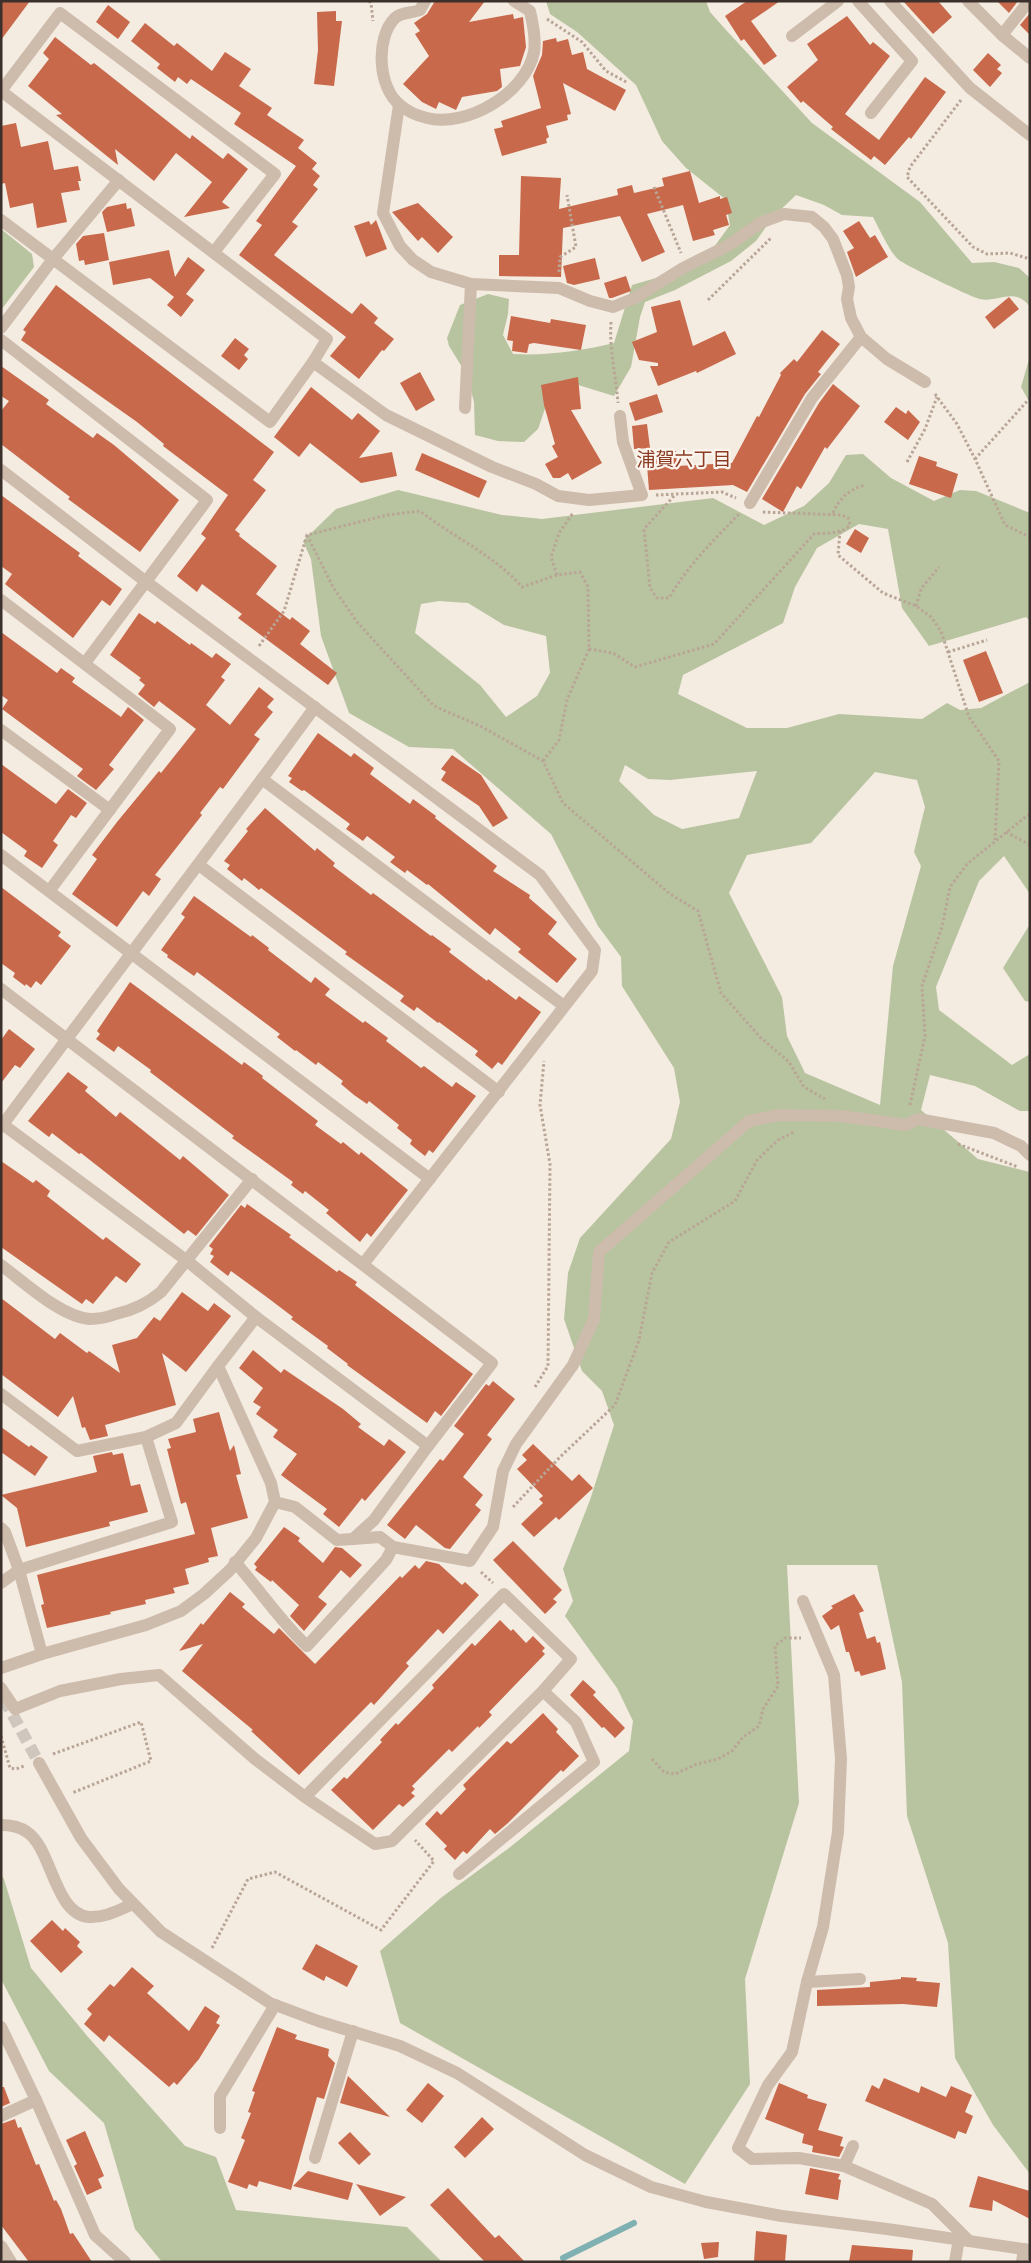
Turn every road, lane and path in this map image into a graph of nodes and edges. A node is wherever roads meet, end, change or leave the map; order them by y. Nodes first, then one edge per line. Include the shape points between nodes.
1 (426, 1) edge
2 (514, 1) edge
3 (838, 1) edge
4 (858, 1) edge
5 (890, 1) edge
6 (968, 1) edge
7 (1029, 1) edge
8 (531, 6) edge
9 (1002, 35) junction
10 (792, 36) dead end
11 (1030, 58) edge
12 (628, 83) dead end
13 (970, 88) junction
14 (1, 91) edge
15 (399, 104) junction
16 (871, 113) dead end
17 (1030, 135) edge
18 (119, 180) junction
19 (654, 187) dead end
20 (567, 195) dead end
21 (1, 220) edge
22 (773, 235) dead end
23 (214, 252) junction
24 (1030, 258) edge
25 (53, 259) junction
26 (687, 266) junction
27 (471, 284) junction
28 (559, 288) junction
29 (708, 300) dead end
30 (612, 307) junction
31 (1, 328) edge
32 (861, 337) junction
33 (1, 340) edge
34 (314, 362) junction
35 (925, 382) joint
36 (937, 396) junction
37 (1030, 398) edge
38 (465, 408) dead end
39 (620, 416) joint
40 (975, 459) junction
41 (907, 462) dead end
42 (1, 470) edge
43 (865, 485) dead end
44 (642, 495) junction
45 (674, 496) junction
46 (578, 498) junction
47 (750, 503) junction
48 (833, 514) junction
49 (840, 531) junction
50 (307, 535) junction
51 (1030, 537) edge
52 (938, 568) dead end
53 (557, 575) junction
54 (145, 581) junction
55 (1, 600) edge
56 (916, 606) junction
57 (987, 640) dead end
58 (588, 648) junction
59 (948, 652) junction
60 (249, 658) junction
61 (86, 663) junction
62 (315, 707) junction
63 (1, 730) edge
64 (543, 761) junction
65 (262, 779) junction
66 (110, 810) junction
67 (1030, 816) edge
68 (1006, 832) junction
69 (995, 841) junction
70 (1030, 844) edge
71 (1, 854) edge
72 (199, 865) junction
73 (50, 890) junction
74 (131, 952) junction
75 (1, 989) edge
76 (564, 1006) junction
77 (67, 1039) junction
78 (544, 1058) dead end
79 (499, 1092) junction
80 (830, 1102) dead end
81 (2, 1125) edge
82 (906, 1125) junction
83 (795, 1132) dead end
84 (952, 1142) dead end
85 (1030, 1154) edge
86 (1022, 1169) dead end
87 (252, 1179) junction
88 (430, 1179) junction
89 (186, 1260) junction
90 (364, 1263) junction
91 (1, 1265) edge
92 (256, 1317) junction
93 (218, 1366) junction
94 (532, 1391) dead end
95 (1, 1394) edge
96 (146, 1436) junction
97 (428, 1446) junction
98 (275, 1502) junction
99 (493, 1527) junction
100 (1, 1528) edge
101 (353, 1539) junction
102 (393, 1547) junction
103 (470, 1561) junction
104 (235, 1562) junction
105 (19, 1570) junction
106 (1, 1583) edge
107 (504, 1594) junction
108 (803, 1601) dead end
109 (819, 1640) junction
110 (42, 1654) junction
111 (1, 1668) edge
112 (1, 1688) edge
113 (543, 1691) junction
114 (1, 1736) edge
115 (652, 1759) dead end
116 (41, 1761) joint
117 (25, 1766) dead end
118 (304, 1797) junction
119 (58, 1799) junction
120 (1, 1825) edge
121 (405, 1829) junction
122 (459, 1874) dead end
123 (133, 1904) junction
124 (205, 1962) junction
125 (860, 1979) dead end
126 (807, 1982) junction
127 (275, 2005) junction
128 (1, 2027) edge
129 (353, 2032) junction
130 (36, 2100) junction
131 (1, 2116) edge
132 (220, 2128) dead end
133 (853, 2146) dead end
134 (315, 2158) dead end
135 (844, 2166) junction
136 (964, 2240) junction
137 (1, 2246) edge
138 (1027, 2249) edge
139 (11, 2262) edge
140 (125, 2262) edge
141 (956, 2262) edge
142 (1022, 2262) edge

1 - 15 street via 420,10 402,14 394,20 382,44 381,65
2 - 8 street
3 - 10 street
4 - 16 street via 912,61
5 - 13 street
6 - 9 street
7 - 9 street
8 - 12 path via 582,42 606,71
8 - 15 street via 534,53 529,67 512,90 497,102 466,116 445,119 429,119
9 - 11 street
13 - 17 street
13 - 24 path via 910,167 908,177 973,247 988,254 1010,253
14 - 18 street
14 - 23 street via 60,13 275,174
15 - 27 street via 384,213 400,246 413,260 431,272
18 - 23 street
18 - 25 street
19 - 26 path
20 - 28 path via 576,247 560,257
21 - 25 street
22 - 29 path
23 - 34 street via 326,339
25 - 31 street
25 - 34 street via 270,422
26 - 30 street via 635,298
26 - 32 street via 728,245 760,223 784,214 812,217 833,239 847,275 846,299 851,318
27 - 28 street
27 - 38 street
28 - 30 street
30 - 39 path via 610,341
32 - 35 street via 887,359
32 - 47 street via 812,398
33 - 54 street via 207,500
34 - 46 street via 386,415 558,496
35 - 36 path
36 - 40 path via 957,424
36 - 41 path via 925,429
37 - 40 path
39 - 44 street via 623,442
40 - 51 path via 1005,525
42 - 54 street
43 - 48 path via 849,492 837,504
44 - 45 path
44 - 46 street via 589,500
45 - 47 path via 722,492
45 - 47 path via 644,529 650,588 657,598 669,598 698,556
46 - 53 path via 576,510 559,533 551,557
47 - 48 path via 756,511
48 - 49 path via 850,521 847,529
49 - 56 path via 838,555 883,592
49 - 58 path via 814,534 714,644 635,667 613,653
50 - 53 path via 388,515 420,511 514,577 522,587
50 - 60 path via 284,611
50 - 64 path via 334,587 358,622 434,706 482,726
52 - 56 path via 920,589
53 - 58 path via 580,572 588,587
54 - 60 street
54 - 61 street
55 - 61 street
56 - 59 path via 941,630
57 - 59 path
58 - 64 path via 567,700 559,740
59 - 69 path via 969,717 999,761
60 - 62 street
61 - 66 street via 170,729
62 - 65 street
62 - 76 street via 540,875 595,950 592,971
63 - 66 street
64 - 80 path via 563,803 670,894 698,911 721,993 760,1037 789,1062 804,1087
65 - 72 street
65 - 76 street
66 - 73 street
67 - 68 path
68 - 69 path
68 - 70 path
69 - 82 path via 967,864 950,887 942,927 922,986 925,1036
71 - 73 street
72 - 74 street
72 - 79 street
73 - 74 street
74 - 77 street
74 - 88 street
75 - 77 street
76 - 79 street
77 - 81 street
77 - 87 street
78 - 94 path via 540,1105 550,1164 548,1366
79 - 88 street
81 - 89 street
82 - 85 street via 918,1119 994,1133
82 - 99 street via 842,1116 779,1115 749,1121 599,1252 594,1319 573,1364 516,1444 503,1471
83 - 99 path via 778,1140 757,1160 735,1201 669,1242 652,1273 639,1340 615,1405
84 - 86 path
87 - 89 street
87 - 90 street
88 - 90 street
89 - 91 street via 148,1303 90,1319 53,1303
89 - 92 street
90 - 97 street via 492,1362
92 - 93 street
92 - 97 street
93 - 96 street via 176,1423
93 - 98 street via 271,1483
95 - 96 street via 77,1451
96 - 105 street via 172,1522
97 - 101 street via 374,1520
98 - 101 street via 295,1507 337,1540
98 - 104 street via 256,1538
99 - 103 street
100 - 105 street
101 - 102 street via 380,1537
102 - 103 street
102 - 104 street via 386,1560 307,1646 287,1628
103 - 107 path
104 - 110 street via 182,1611 146,1625
105 - 106 street
105 - 110 street
107 - 113 street via 570,1659
107 - 118 street
108 - 109 street
109 - 115 path via 805,1642 799,1637 785,1638 775,1646 778,1686 763,1710 760,1726 743,1737 732,1751 675,1774 664,1772
109 - 126 street via 834,1675 841,1759 838,1823 823,1927
110 - 111 street
112 - 118 street via 15,1709 60,1691 159,1675
113 - 121 street
113 - 122 street via 576,1722 594,1762
114 - 117 path via 10,1768
116 - 119 street
116 - 119 path via 140,1722 151,1761
118 - 121 street via 375,1844 392,1841
119 - 123 street via 102,1869
120 - 123 street via 28,1832 67,1901 79,1914 105,1916
121 - 124 path via 434,1861 381,1930 275,1872 248,1879
123 - 124 street via 161,1932
124 - 127 street
125 - 126 street
126 - 135 street via 792,2052 768,2085 738,2148 752,2159 799,2158
127 - 129 street
127 - 132 street via 220,2096
128 - 130 street
129 - 134 street
129 - 136 street via 400,2046 457,2073 585,2155 651,2187 706,2202 782,2216
130 - 131 street
130 - 140 street via 95,2235
133 - 135 street
135 - 136 street via 932,2204
136 - 138 street
136 - 141 street
137 - 139 street
138 - 142 street

